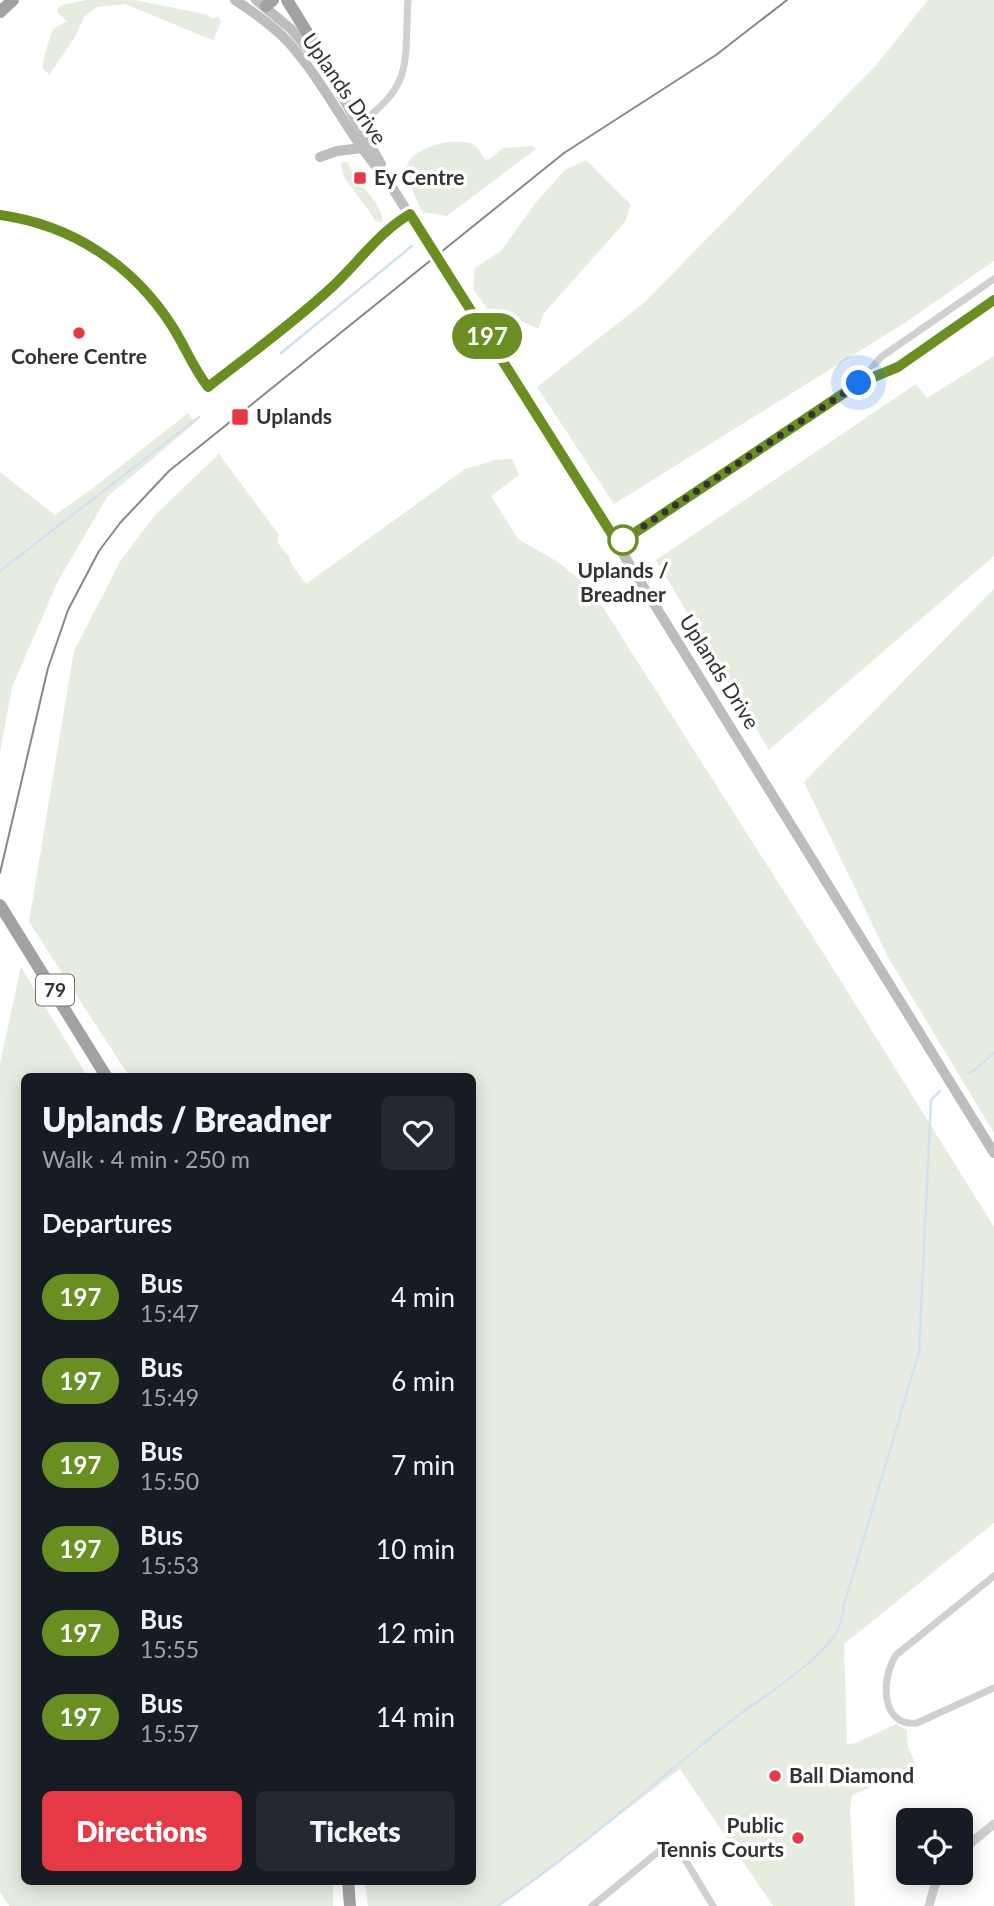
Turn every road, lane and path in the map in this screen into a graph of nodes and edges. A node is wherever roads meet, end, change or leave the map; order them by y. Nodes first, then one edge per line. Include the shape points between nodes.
1 (235, 0) edge
2 (287, 0) edge
3 (408, 0) edge
4 (263, 5) edge
5 (333, 79) junction
6 (358, 124) junction
7 (362, 148) junction
8 (320, 157) dead end
9 (386, 178) junction
10 (994, 279) edge
11 (994, 300) edge
12 (859, 383) junction
13 (618, 544) junction
14 (0, 905) edge
15 (104, 1073) edge
16 (994, 1153) edge
17 (994, 1576) edge
18 (994, 1688) edge
19 (994, 1824) edge
20 (973, 1841) edge
21 (348, 1885) edge
22 (934, 1885) edge
23 (350, 1906) edge
24 (592, 1906) edge
25 (713, 1906) edge
26 (929, 1906) edge

1 - 4 main road, Uplands Drive
2 - 5 highway
3 - 6 street via 404,74 386,103
4 - 5 main road, Uplands Drive via 297,35
4 - 7 main road, Uplands Drive
5 - 6 main road, Uplands Drive
6 - 9 main road, Uplands Drive
7 - 8 main road
7 - 9 main road, Uplands Drive
9 - 13 main road, Uplands Drive
10 - 12 street via 881,357
11 - 12 street via 898,367
12 - 13 street
13 - 16 main road, Uplands Drive
14 - 15 highway, 79
17 - 18 street via 896,1655 886,1684 890,1707 899,1721 907,1724
19 - 20 street
21 - 23 highway
22 - 26 street
24 - 25 street via 663,1848 671,1847 680,1850

